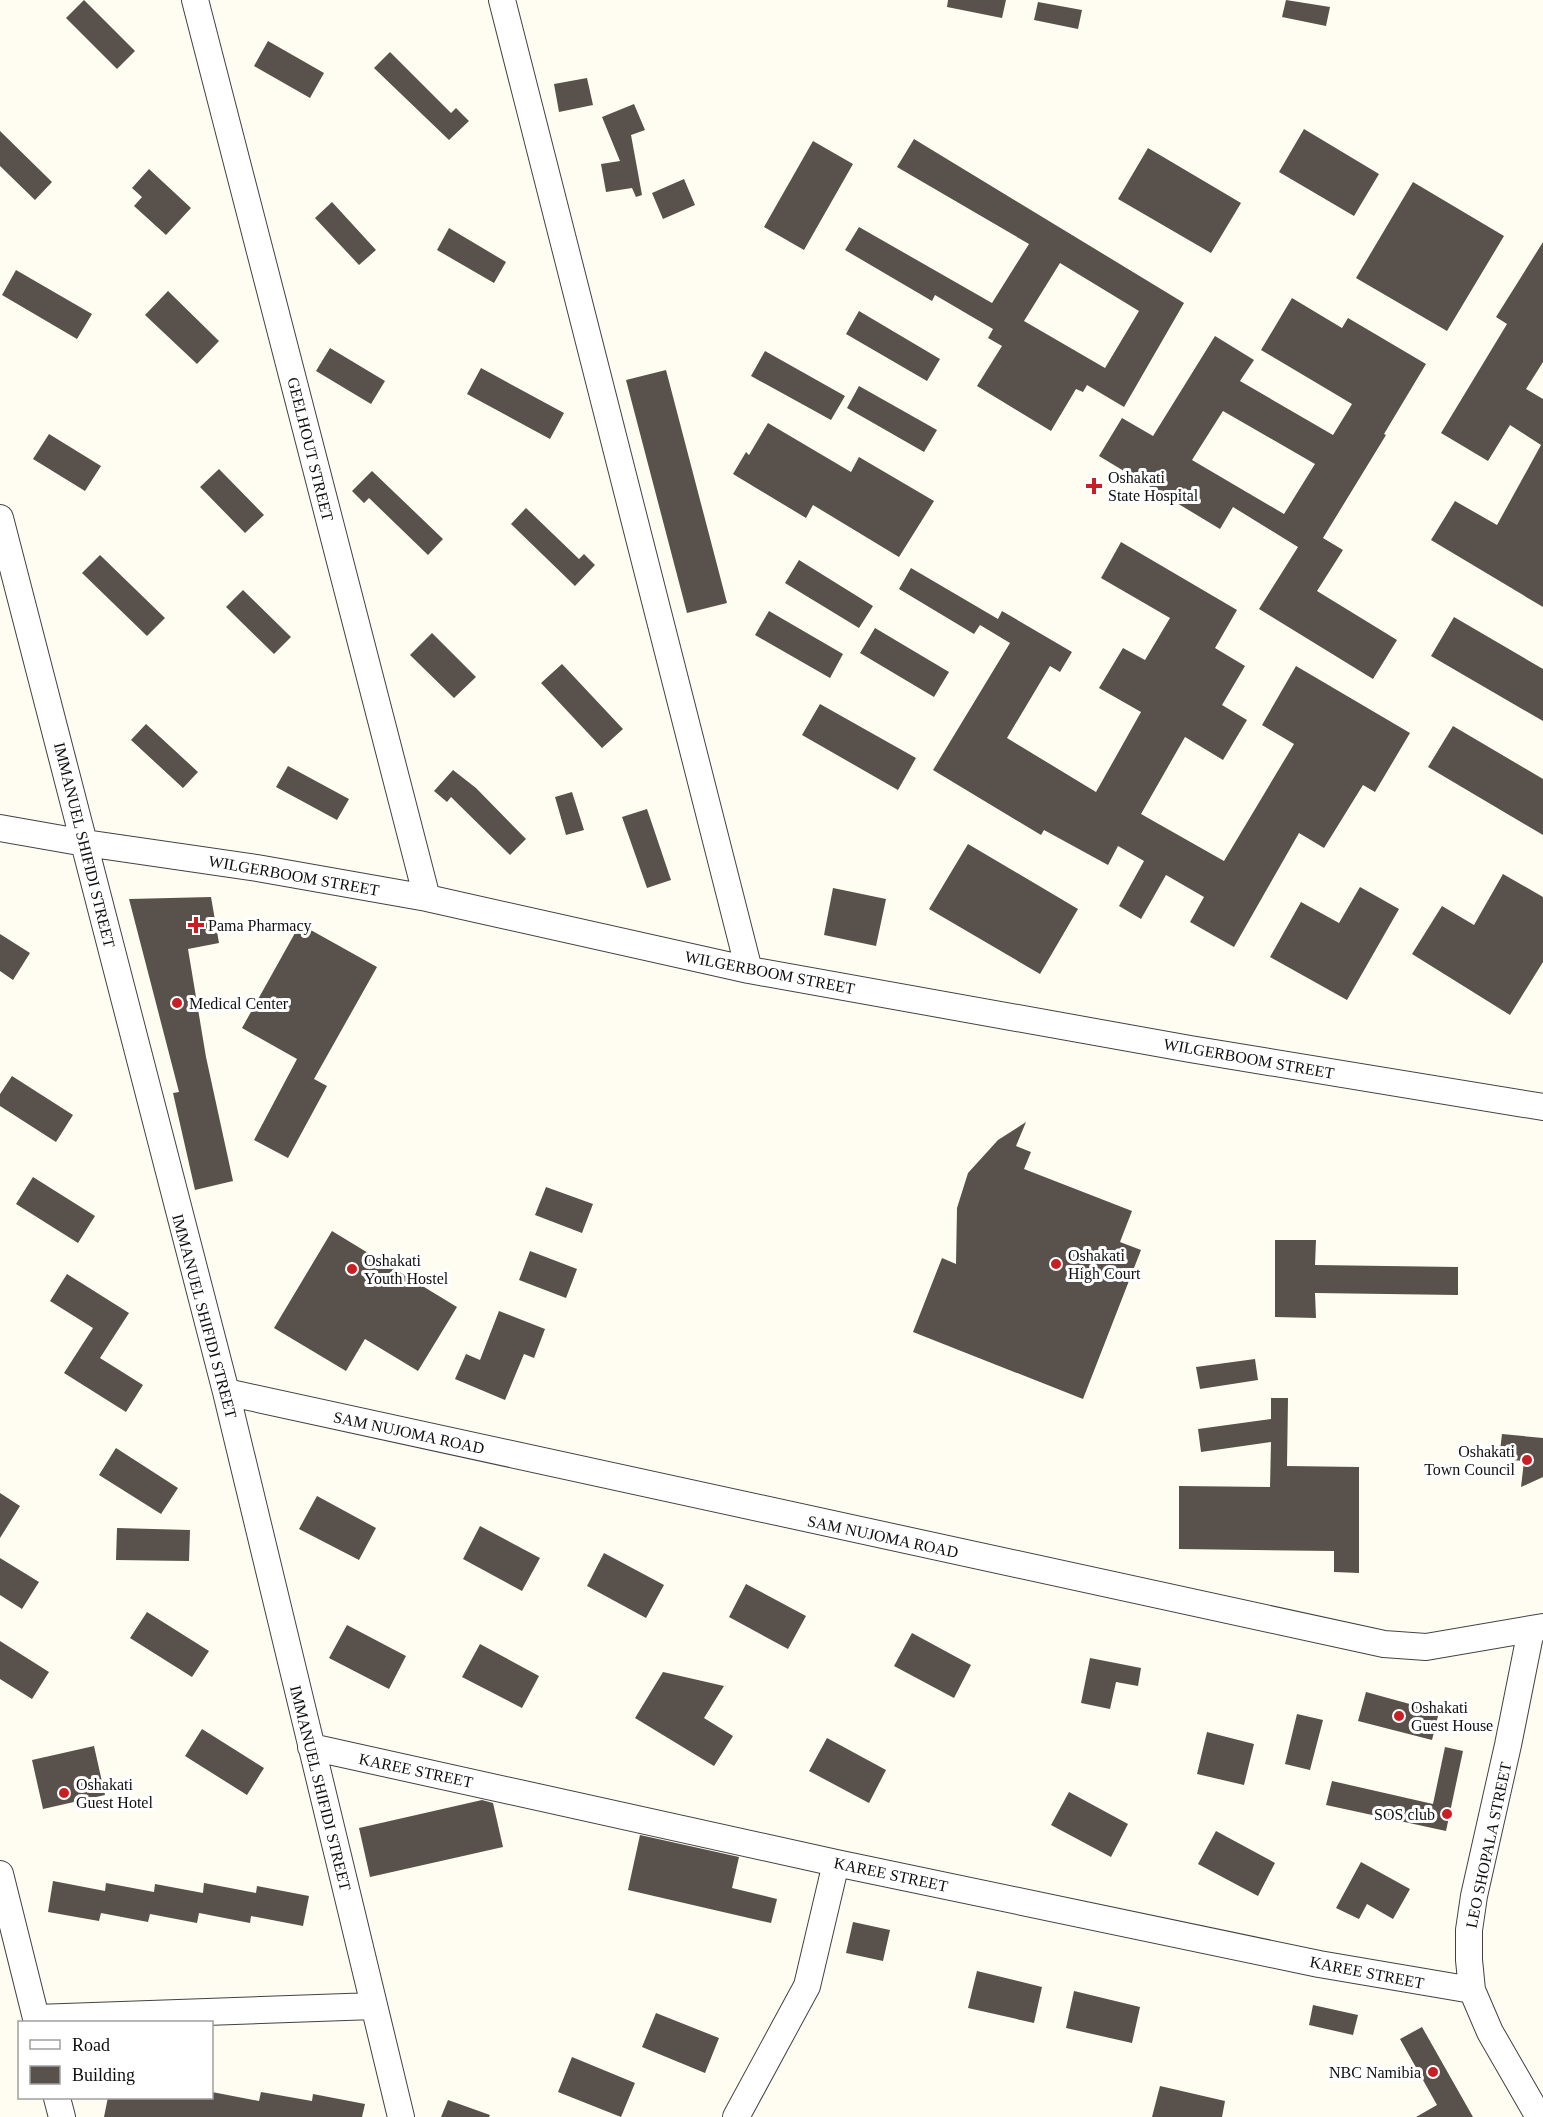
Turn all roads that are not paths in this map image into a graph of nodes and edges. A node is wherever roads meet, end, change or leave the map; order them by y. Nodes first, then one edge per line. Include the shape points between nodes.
1 (195, 0) edge
2 (502, 0) edge
3 (0, 518) edge
4 (0, 828) edge
5 (85, 843) junction
6 (427, 898) junction
7 (749, 970) junction
8 (1543, 1107) edge
9 (226, 1392) junction
10 (1537, 1628) edge
11 (311, 1747) junction
12 (836, 1863) junction
13 (0, 1874) edge
14 (1472, 1990) junction
15 (374, 2006) junction
16 (37, 2020) edge
17 (58, 2099) edge
18 (62, 2117) edge
19 (401, 2117) edge
20 (736, 2117) edge
21 (1539, 2117) edge

1 - 6 street, GEELHOUT STREET
2 - 7 street
3 - 5 street, IMMANUEL SHIFIDI STREET
4 - 5 street, WILGERBOOM STREET
5 - 6 street, WILGERBOOM STREET
5 - 9 street, IMMANUEL SHIFIDI STREET
6 - 7 street, WILGERBOOM STREET
7 - 8 street, WILGERBOOM STREET
9 - 10 street, SAM NUJOMA ROAD via 1384,1644 1426,1647
9 - 11 street, IMMANUEL SHIFIDI STREET
10 - 14 street, LEO SHOPALA STREET via 1474,1896 1469,1930
11 - 12 street, KAREE STREET
11 - 15 street, IMMANUEL SHIFIDI STREET
12 - 14 street, KAREE STREET via 1319,1964
12 - 20 street via 807,1986
13 - 16 street
14 - 21 street, LEO SHOPALA STREET via 1490,2032
15 - 16 street
15 - 19 street, IMMANUEL SHIFIDI STREET
17 - 18 street

